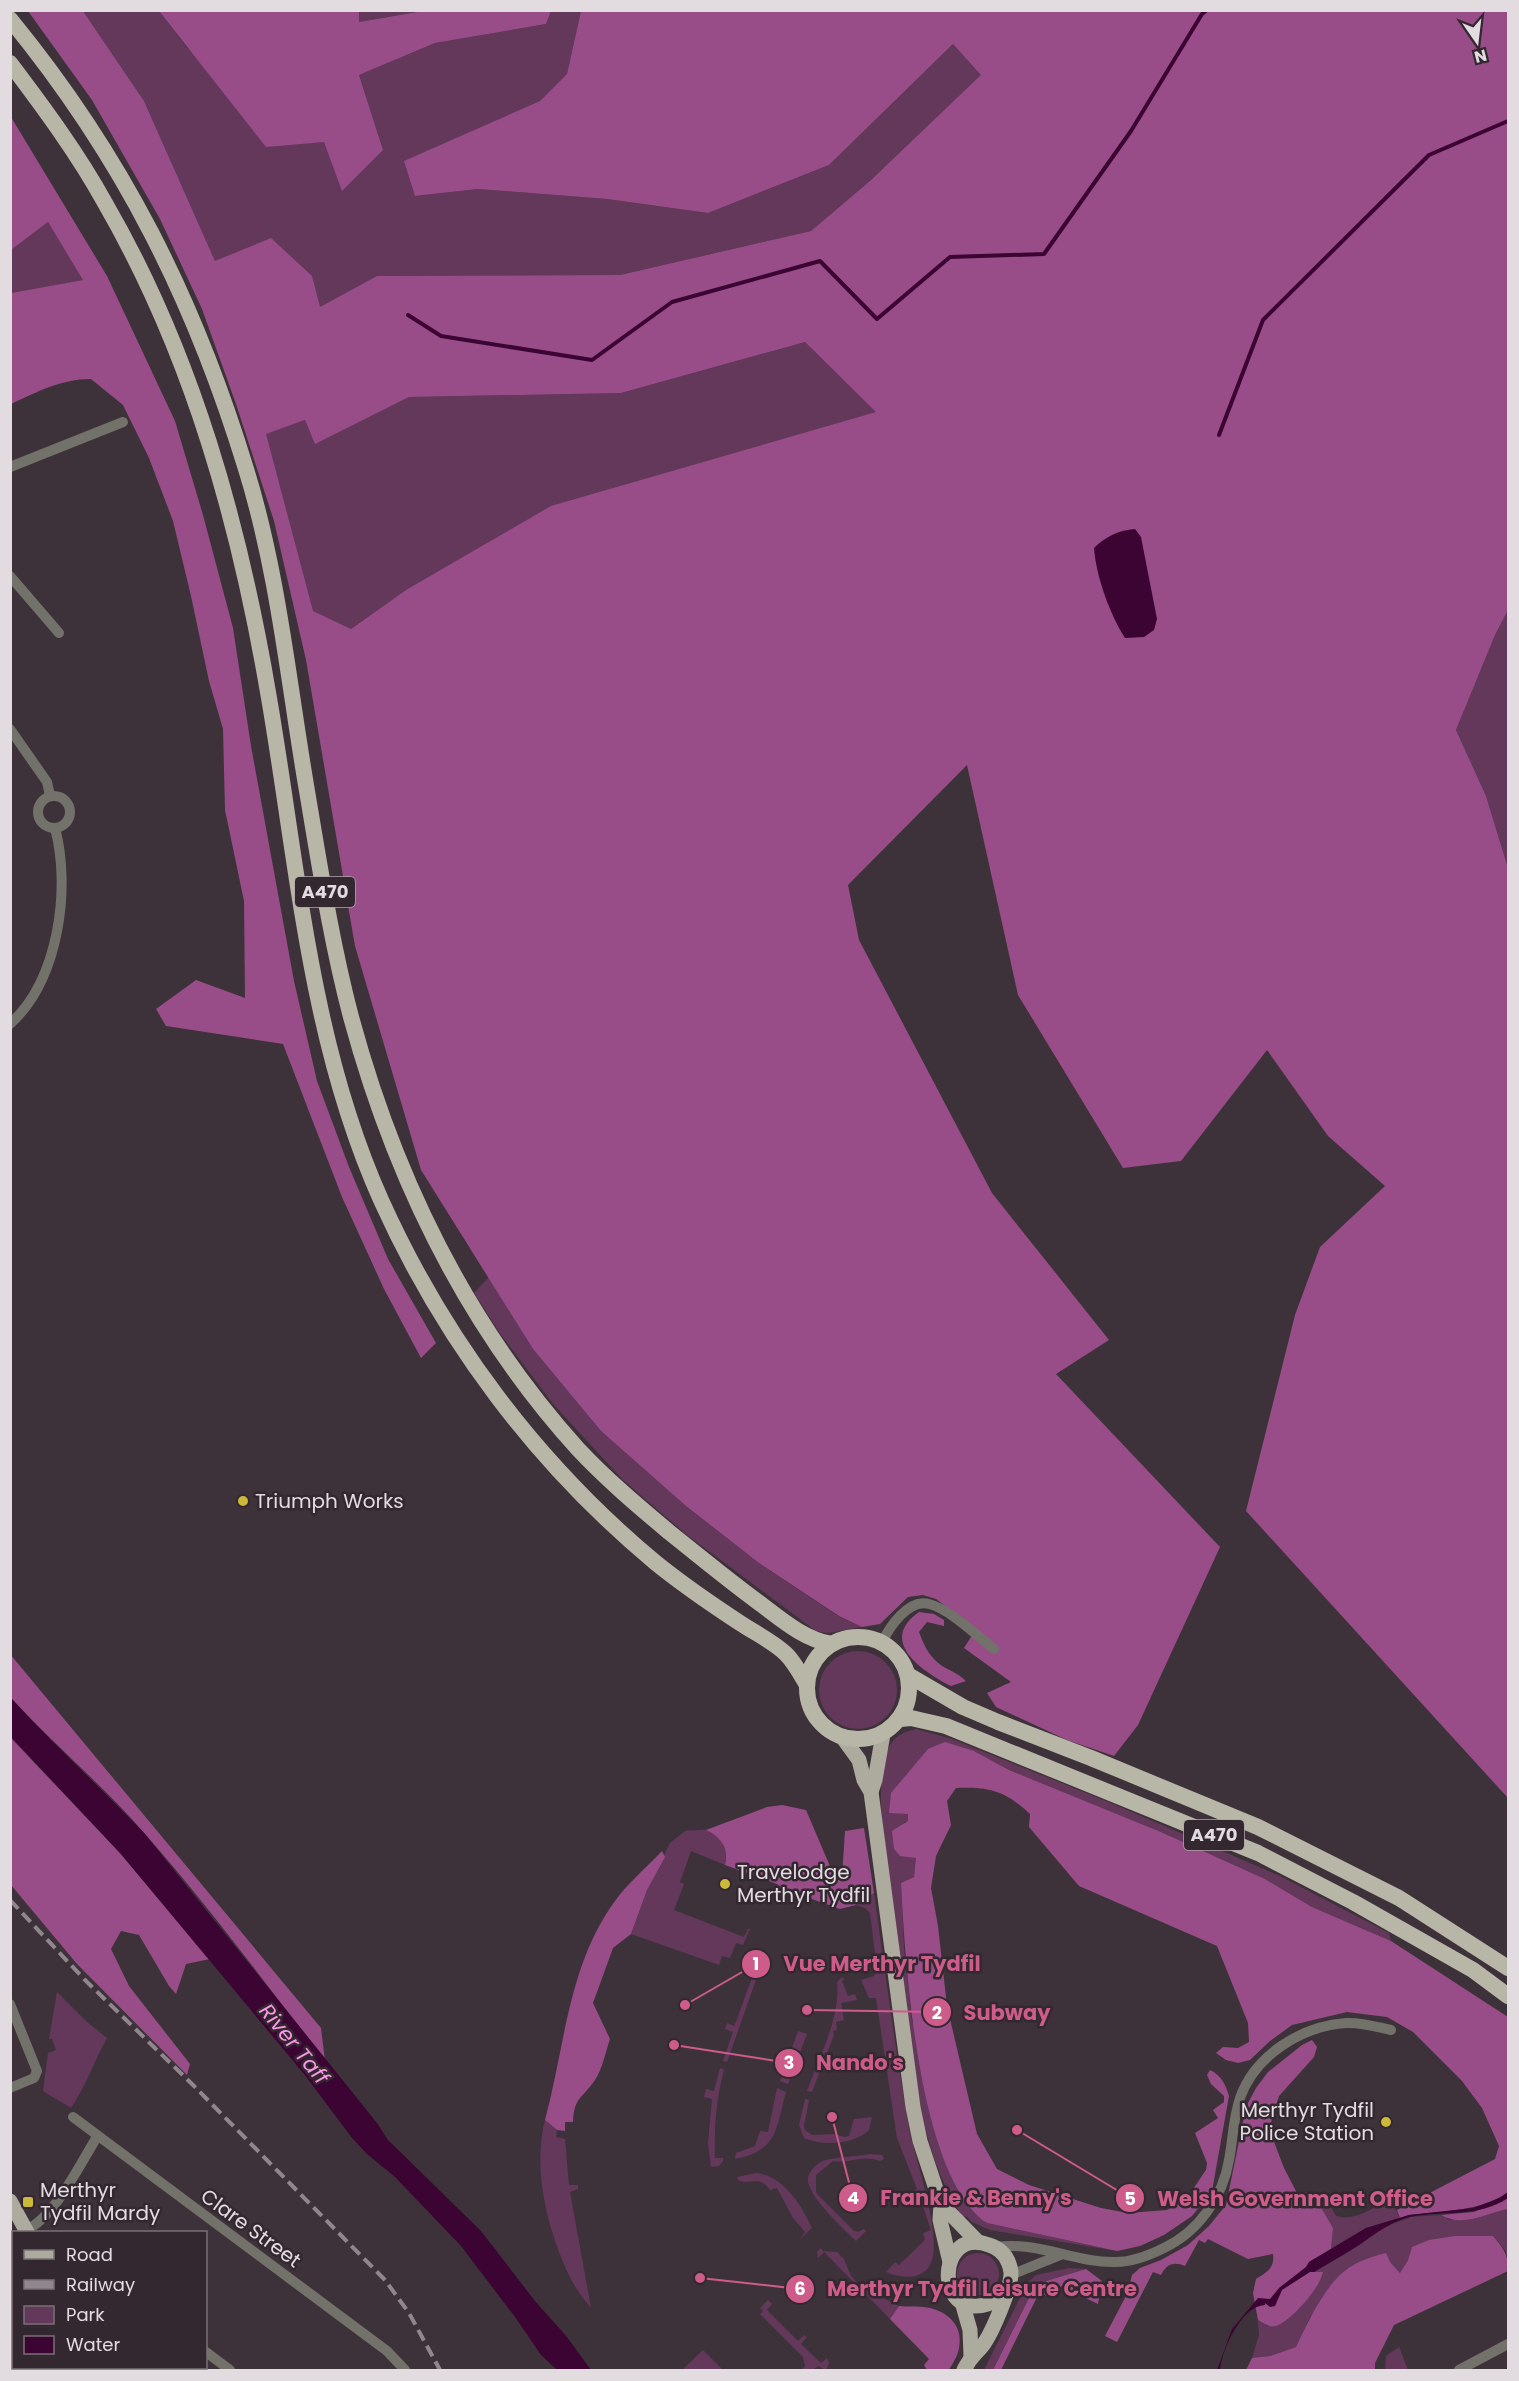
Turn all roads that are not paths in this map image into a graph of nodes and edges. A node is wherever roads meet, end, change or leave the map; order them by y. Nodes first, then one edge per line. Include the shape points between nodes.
1 (10, 19) edge
2 (10, 63) edge
3 (123, 422) dead end
4 (11, 465) edge
5 (10, 576) edge
6 (59, 633) dead end
7 (10, 729) edge
8 (50, 795) junction
9 (55, 828) junction
10 (10, 1024) edge
11 (882, 1643) junction
12 (831, 1644) junction
13 (994, 1649) dead end
14 (908, 1675) junction
15 (807, 1685) junction
16 (900, 1719) junction
17 (883, 1734) junction
18 (843, 1738) junction
19 (871, 1792) junction
20 (1509, 1968) edge
21 (1509, 1996) edge
22 (10, 2004) edge
23 (1391, 2030) dead end
24 (10, 2088) edge
25 (73, 2117) dead end
26 (97, 2137) junction
27 (10, 2201) edge
28 (941, 2204) junction
29 (27, 2231) edge
30 (978, 2242) junction
31 (996, 2247) junction
32 (1060, 2255) junction
33 (950, 2262) junction
34 (1011, 2275) junction
35 (1004, 2296) junction
36 (962, 2302) junction
37 (1509, 2344) edge
38 (207, 2353) edge
39 (971, 2356) junction
40 (230, 2370) edge
41 (405, 2370) edge
42 (964, 2370) edge
43 (1462, 2370) edge

1 - 12 highway, A470 via 85,118 154,234 202,339 225,402 260,516 278,602 337,957 352,1018 391,1139 450,1270 509,1362 581,1451 719,1573 803,1635
2 - 15 highway, A470 via 105,201 156,300 202,417 254,613 308,949 338,1080 378,1194 405,1253 467,1356 541,1451 660,1566 784,1652
3 - 4 street
5 - 6 street
7 - 8 street via 47,782
8 - 9 street via 41,801 37,813 44,825
8 - 9 street via 61,797 70,809 64,824
9 - 10 street via 63,879 58,924 37,991
11 - 12 highway via 856,1637
11 - 13 street via 906,1611 928,1603
11 - 14 highway via 892,1649
12 - 15 highway via 818,1656
14 - 16 highway via 910,1695
14 - 20 highway, A470 via 963,1707 1258,1827 1400,1898
15 - 18 highway via 815,1716
16 - 17 highway
16 - 21 highway, A470 via 946,1726 1258,1853 1473,1970
17 - 18 highway via 862,1740
17 - 19 main road
18 - 19 main road via 859,1760
19 - 28 main road via 913,2107
22 - 24 street via 37,2071 34,2079
23 - 32 street via 1348,2023 1321,2028 1286,2043 1260,2065 1240,2097 1222,2185 1213,2205 1186,2234 1166,2247 1130,2261
25 - 26 street, Clare Street
26 - 29 street via 55,2203
26 - 41 street, Clare Street via 387,2351
27 - 29 main road
28 - 30 main road
28 - 33 main road via 939,2220
30 - 31 main road
30 - 33 main road via 962,2247
31 - 32 street via 1049,2249
31 - 34 main road via 1010,2264
32 - 34 street
33 - 36 main road via 948,2280
34 - 35 main road
35 - 36 main road via 980,2306
35 - 39 main road via 983,2345
36 - 39 main road via 970,2330
37 - 43 street
38 - 40 street
39 - 42 main road

